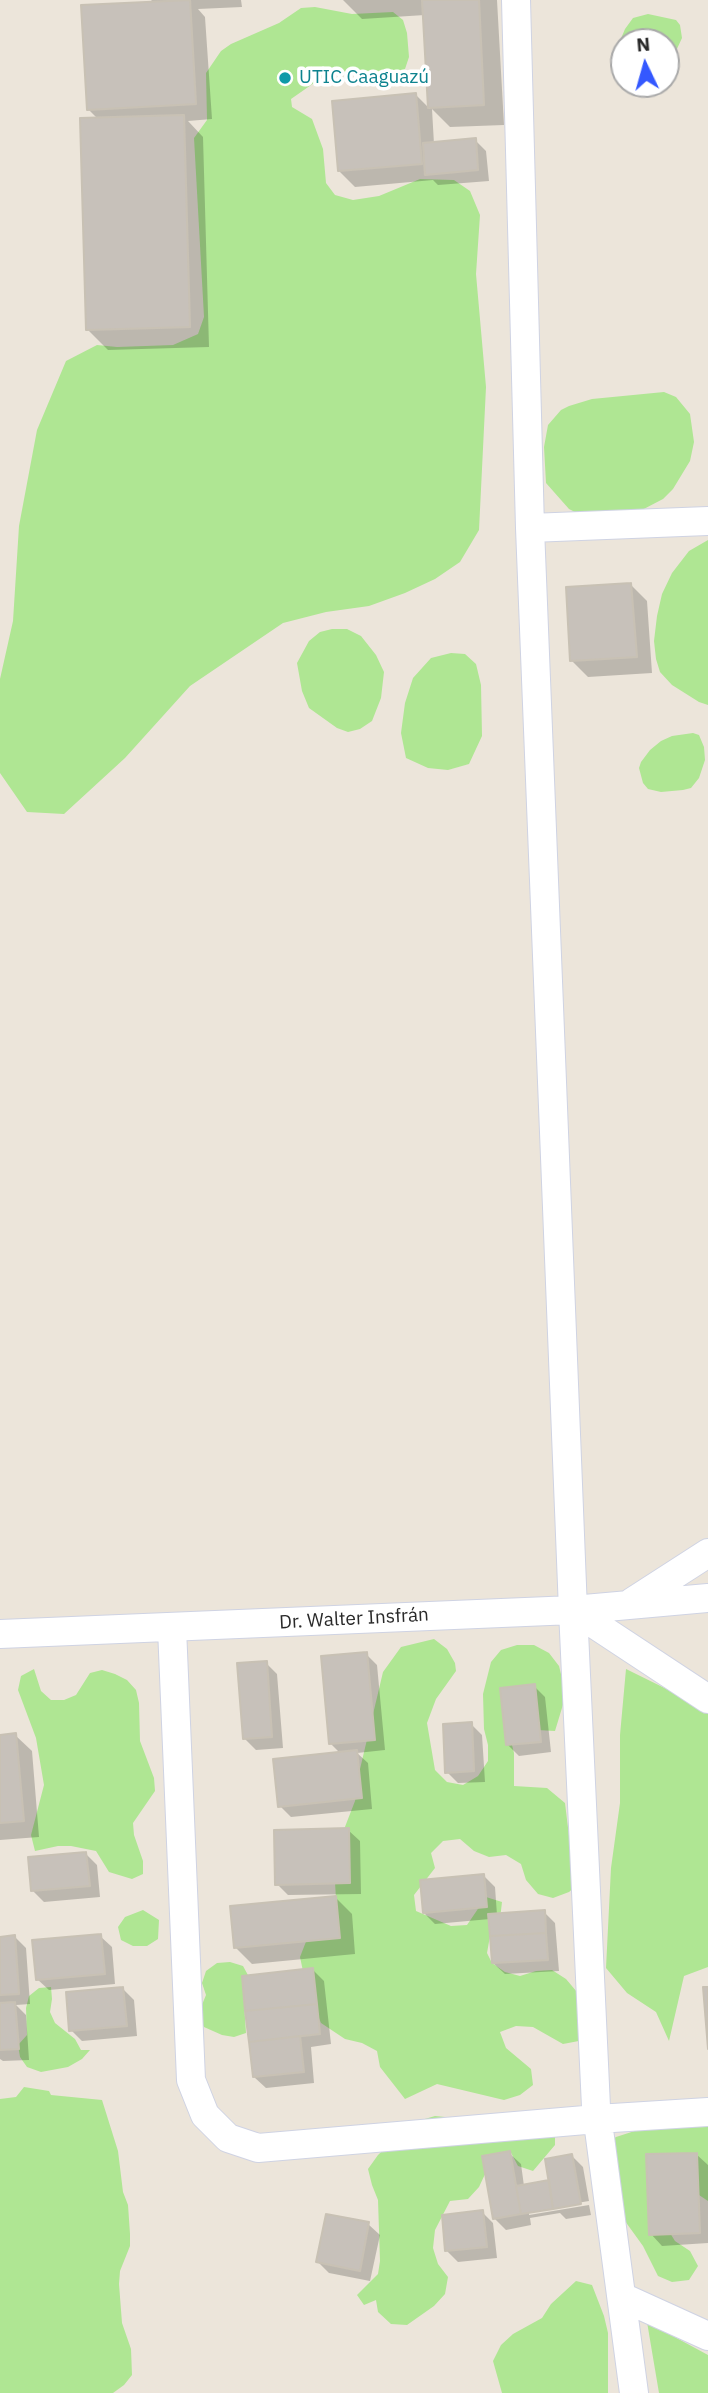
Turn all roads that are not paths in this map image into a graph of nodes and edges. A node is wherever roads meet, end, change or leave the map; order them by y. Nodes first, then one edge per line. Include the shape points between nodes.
1 (516, 0) edge
2 (708, 521) edge
3 (530, 528) junction
4 (708, 1553) edge
5 (708, 1598) edge
6 (627, 1605) junction
7 (573, 1610) junction
8 (172, 1628) junction
9 (0, 1634) edge
10 (708, 1699) edge
11 (708, 2112) edge
12 (597, 2119) junction
13 (622, 2297) junction
14 (708, 2336) edge
15 (635, 2393) edge

1 - 3 street
2 - 3 street
3 - 7 street
4 - 6 street
5 - 6 street, Dr. Walter Insfrán
6 - 7 street, Dr. Walter Insfrán
7 - 8 street, Dr. Walter Insfrán
7 - 10 street
7 - 12 street
8 - 9 street, Dr. Walter Insfrán
8 - 12 street via 191,2080 205,2115 228,2138 258,2148
11 - 12 street
12 - 13 street
13 - 14 street
13 - 15 street

